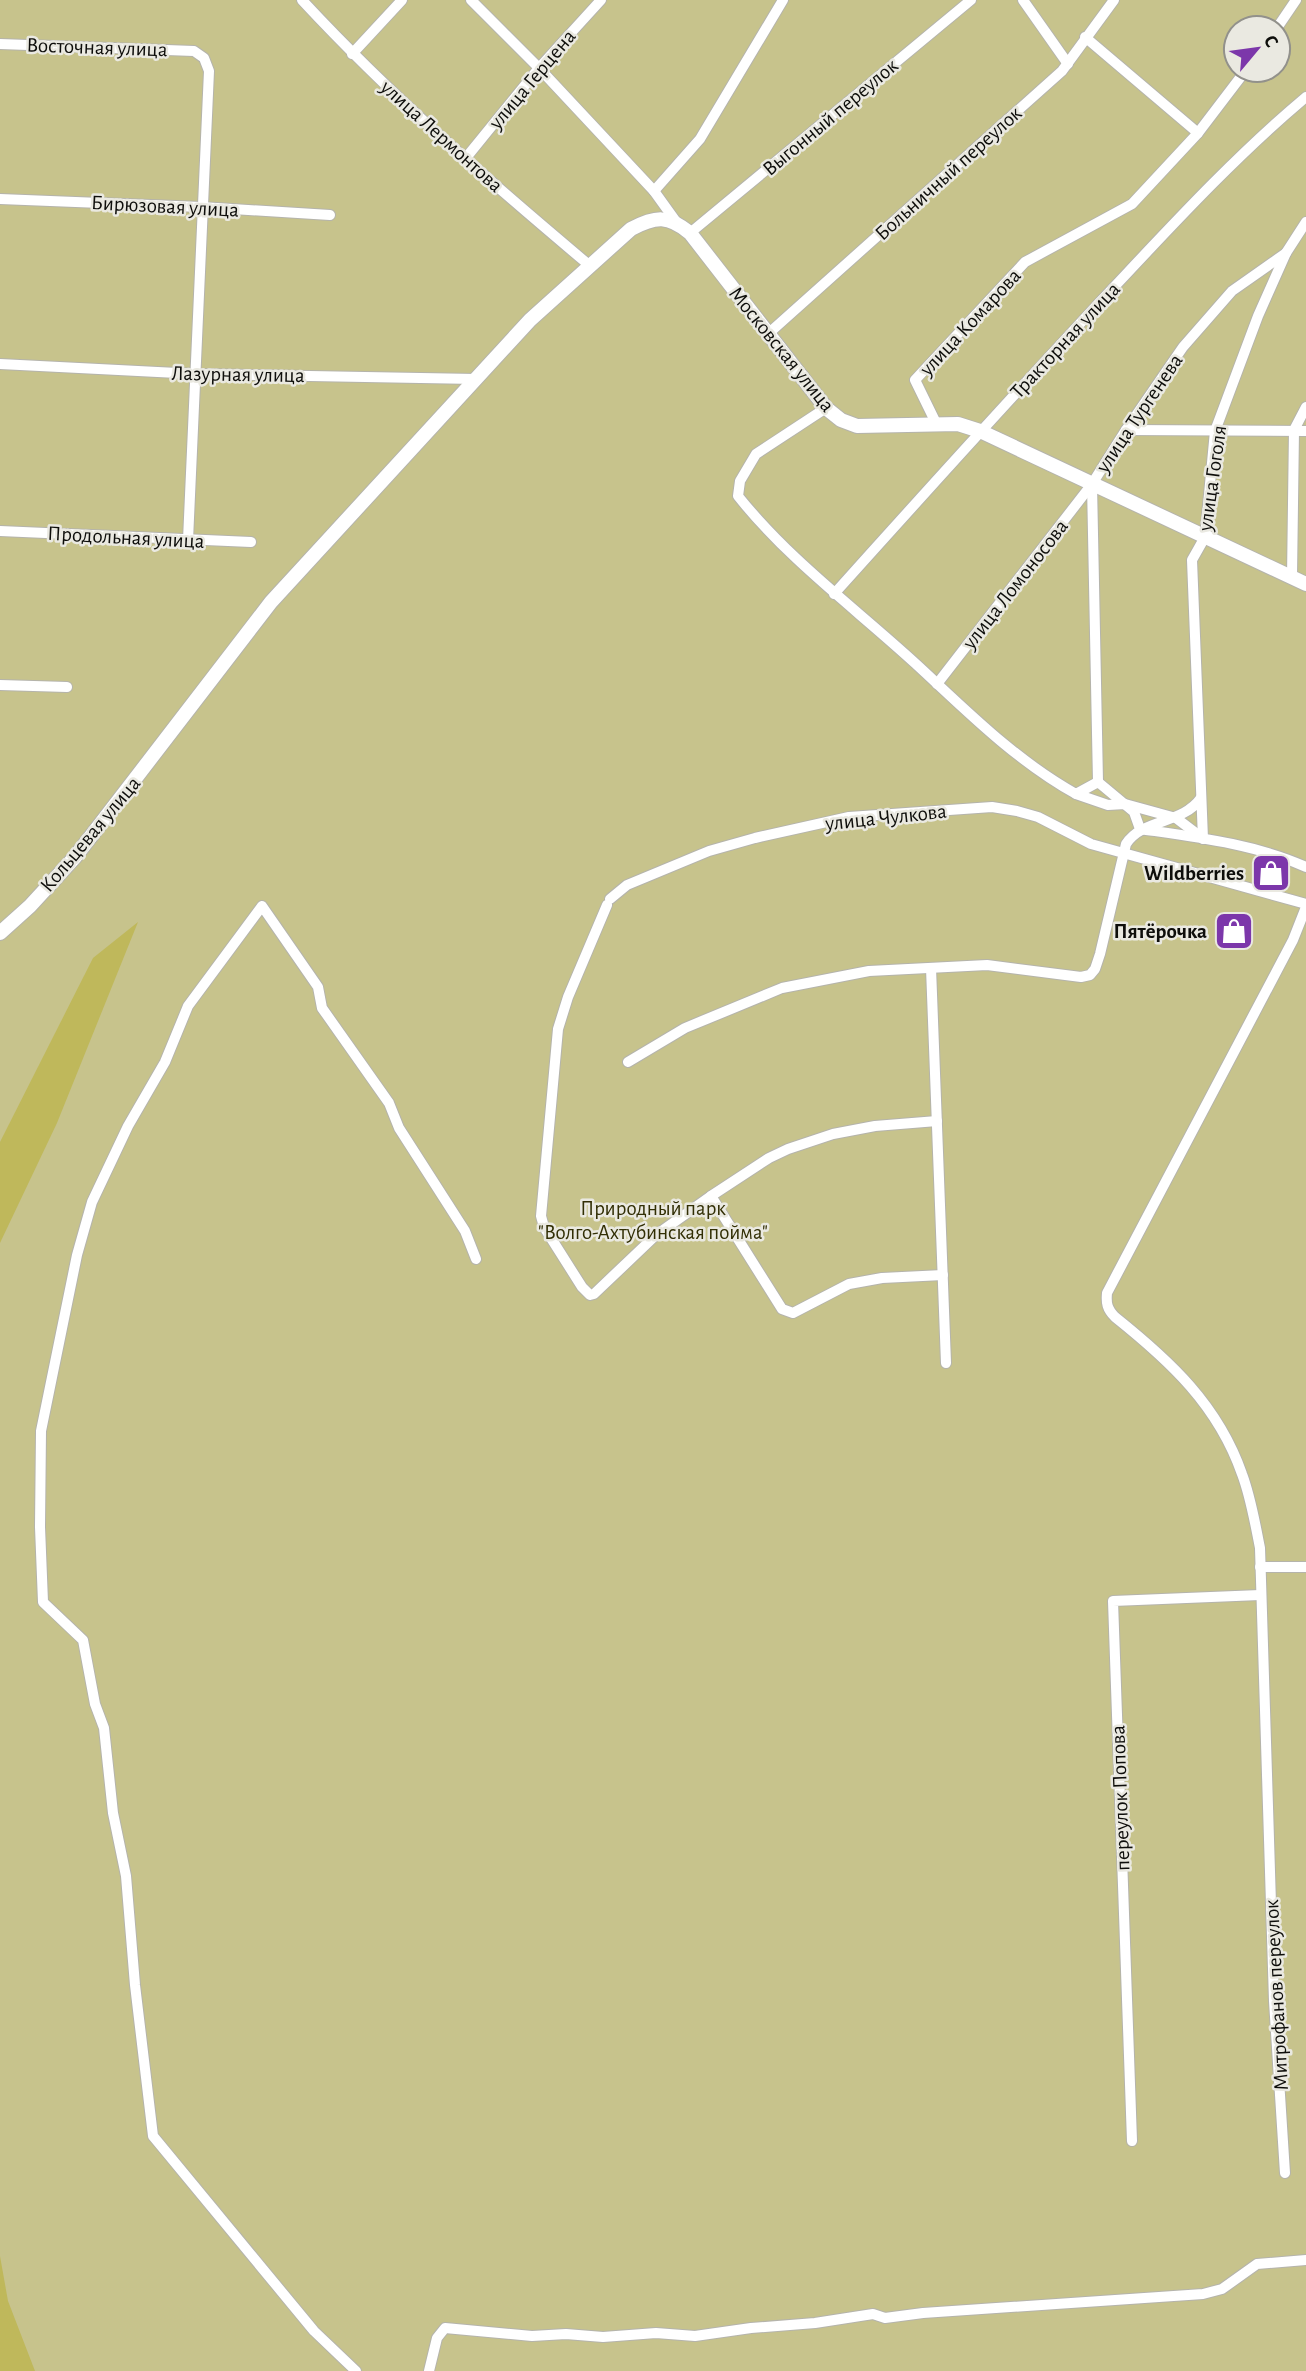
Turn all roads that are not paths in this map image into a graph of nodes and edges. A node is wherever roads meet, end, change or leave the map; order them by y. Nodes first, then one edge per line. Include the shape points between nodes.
1 (302, 0) edge
2 (402, 0) edge
3 (471, 0) edge
4 (600, 0) edge
5 (783, 0) edge
6 (971, 0) edge
7 (1023, 0) edge
8 (1114, 0) edge
9 (1085, 37) junction
10 (0, 44) edge
11 (352, 54) junction
12 (1068, 64) junction
13 (539, 68) junction
14 (1236, 84) edge
15 (1306, 97) edge
16 (1198, 133) junction
17 (465, 159) junction
18 (654, 191) junction
19 (0, 199) edge
20 (201, 207) junction
21 (330, 215) dead end
22 (1306, 222) edge
23 (677, 223) junction
24 (690, 233) junction
25 (1286, 253) junction
26 (589, 264) junction
27 (769, 333) junction
28 (0, 364) edge
29 (197, 373) junction
30 (476, 379) junction
31 (826, 408) junction
32 (1306, 408) edge
33 (936, 423) junction
34 (980, 430) junction
35 (1126, 430) junction
36 (1215, 431) junction
37 (1300, 431) edge
38 (1092, 484) junction
39 (0, 531) edge
40 (1205, 537) junction
41 (188, 540) junction
42 (251, 542) dead end
43 (1299, 581) edge
44 (834, 594) junction
45 (937, 684) junction
46 (0, 685) edge
47 (67, 687) dead end
48 (1098, 782) junction
49 (1076, 794) junction
50 (1202, 798) junction
51 (1125, 804) junction
52 (1176, 818) junction
53 (1140, 829) junction
54 (1203, 839) junction
55 (1125, 855) junction
56 (1306, 867) edge
57 (1306, 906) edge
58 (0, 933) edge
59 (931, 968) junction
60 (628, 1062) dead end
61 (937, 1121) junction
62 (711, 1196) junction
63 (476, 1259) dead end
64 (943, 1275) junction
65 (946, 1363) dead end
66 (1260, 1567) junction
67 (1306, 1567) edge
68 (1260, 1595) junction
69 (1132, 2141) dead end
70 (1285, 2173) dead end
71 (1306, 2260) edge
72 (356, 2371) edge
73 (429, 2371) edge

1 - 11 street, улица Лермонтова
2 - 11 street
3 - 13 street, Московская улица
4 - 13 street, улица Герцена
5 - 18 street via 700,139
6 - 24 street, Выгонный переулок
7 - 12 street
8 - 9 street, Больничный переулок
9 - 12 street, Больничный переулок
9 - 16 street
10 - 20 street, Восточная улица via 194,51 204,58 209,71
11 - 17 street, улица Лермонтова
12 - 27 street, Больничный переулок
13 - 17 street, улица Герцена
13 - 18 street, Московская улица
14 - 16 street, улица Комарова
15 - 34 street, Тракторная улица via 1155,243
16 - 33 street, улица Комарова via 1132,204 1025,262 915,380
17 - 26 street, улица Лермонтова
18 - 23 street, Московская улица
19 - 20 street, Бирюзовая улица
20 - 21 street, Бирюзовая улица
20 - 29 street
22 - 25 street, улица Тургенева
23 - 24 street, Московская улица
23 - 26 street, Кольцевая улица via 647,220
24 - 27 street, Московская улица
25 - 35 street, улица Тургенева via 1232,291 1183,347
25 - 36 street, улица Гоголя
26 - 30 street, Кольцевая улица
27 - 31 street, Московская улица
28 - 29 street, Лазурная улица
29 - 30 street, Лазурная улица
29 - 41 street
30 - 58 street, Кольцевая улица via 271,602 75,857
31 - 33 street, Московская улица via 857,426
31 - 44 street via 756,454 740,481 738,496
32 - 37 street
33 - 34 street, Московская улица
34 - 38 street, Московская улица
34 - 44 street, Тракторная улица
35 - 36 street
35 - 38 street, улица Тургенева
36 - 37 street
36 - 40 street, улица Гоголя
37 - 43 street
38 - 40 street, Московская улица
38 - 45 street, улица Ломоносова
38 - 48 street, улица Тургенева
39 - 41 street, Продольная улица
40 - 43 street, Московская улица
40 - 50 street, улица Гоголя via 1192,560
41 - 42 street, Продольная улица
44 - 45 street
45 - 49 street via 1023,760
46 - 47 street
48 - 49 street
48 - 51 street
49 - 51 street via 1108,805
50 - 52 street
50 - 54 street, улица Гоголя
51 - 52 street
51 - 53 street
52 - 53 street
52 - 54 street
53 - 54 street
53 - 55 street via 1126,844
54 - 56 street
55 - 57 street, улица Чулкова
55 - 59 street via 1100,954 1090,975 987,965
55 - 62 street, улица Чулкова via 1091,844 1038,817 992,807 849,817 709,850 626,885 609,902 558,1029 541,1216 544,1227 590,1295 664,1229
57 - 66 street, Митрофанов переулок via 1293,940 1106,1302 1108,1311 1188,1381 1229,1442 1252,1506
59 - 60 street via 869,971 782,988 685,1028
59 - 61 street
61 - 62 street via 833,1134 769,1158
61 - 64 street
62 - 64 street via 782,1309 793,1313 849,1284
63 - 72 street via 465,1231 399,1128 389,1103 322,1008 318,987 261,906 188,1006 165,1062 92,1202 41,1431 43,1602 83,1640 104,1728 126,1876 153,2136 314,2331
64 - 65 street
66 - 67 street
66 - 68 street, Митрофанов переулок
68 - 69 street, переулок Попова via 1113,1601
68 - 70 street, Митрофанов переулок
71 - 73 street via 1257,2264 1222,2289 1203,2294 886,2318 873,2314 695,2336 532,2336 444,2328 437,2337

